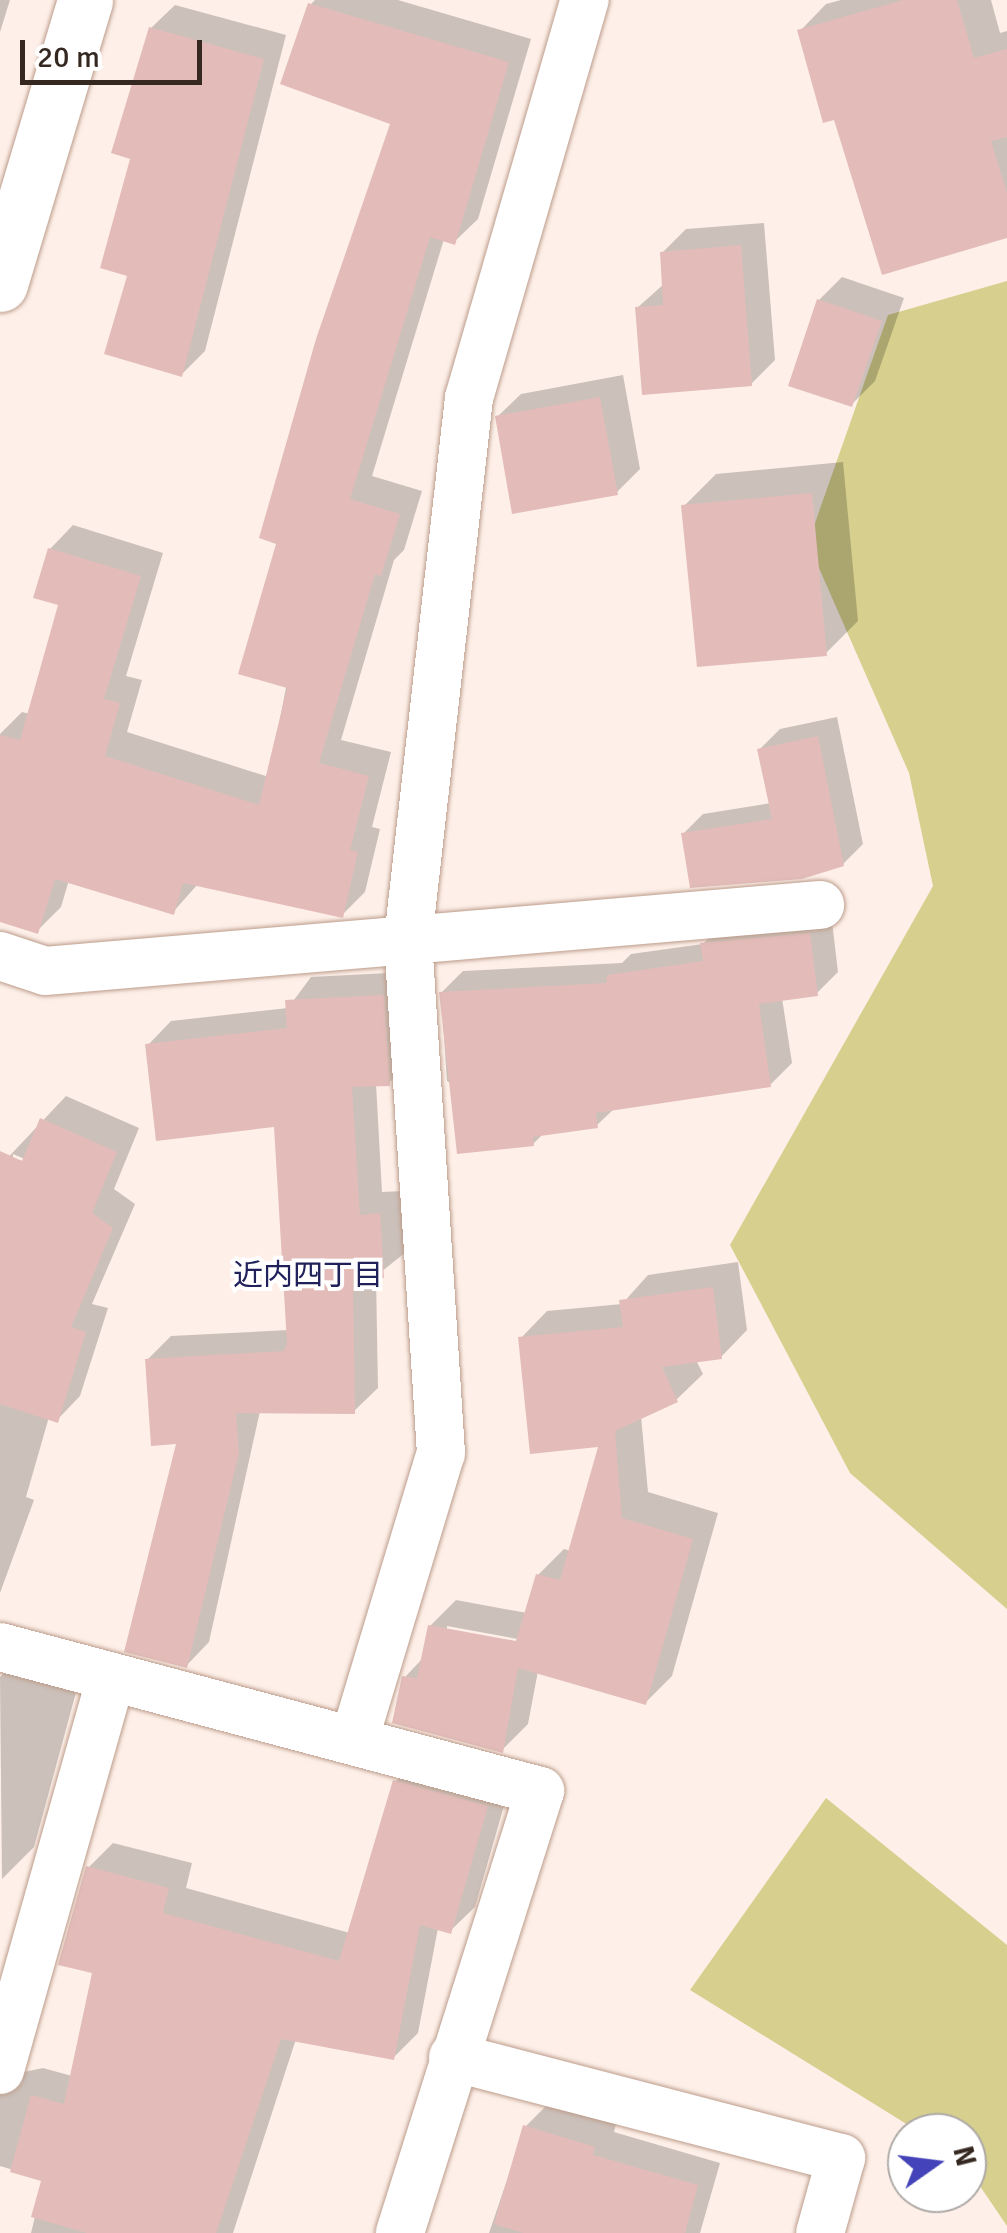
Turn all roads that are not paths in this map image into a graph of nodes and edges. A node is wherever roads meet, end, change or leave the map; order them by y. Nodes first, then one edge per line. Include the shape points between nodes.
1 (85, 0) edge
2 (585, 0) edge
3 (0, 284) edge
4 (820, 905) dead end
5 (408, 940) junction
6 (0, 956) edge
7 (0, 1647) edge
8 (110, 1682) junction
9 (355, 1737) junction
10 (453, 2057) junction
11 (0, 2070) edge
12 (400, 2233) edge
13 (820, 2233) edge

1 - 3 street
2 - 5 street via 469,398
4 - 5 street
5 - 6 street via 45,970
5 - 9 street via 441,1453
7 - 8 street
8 - 9 street
8 - 11 street
9 - 10 street via 540,1791
10 - 12 street
10 - 13 street via 841,2158

